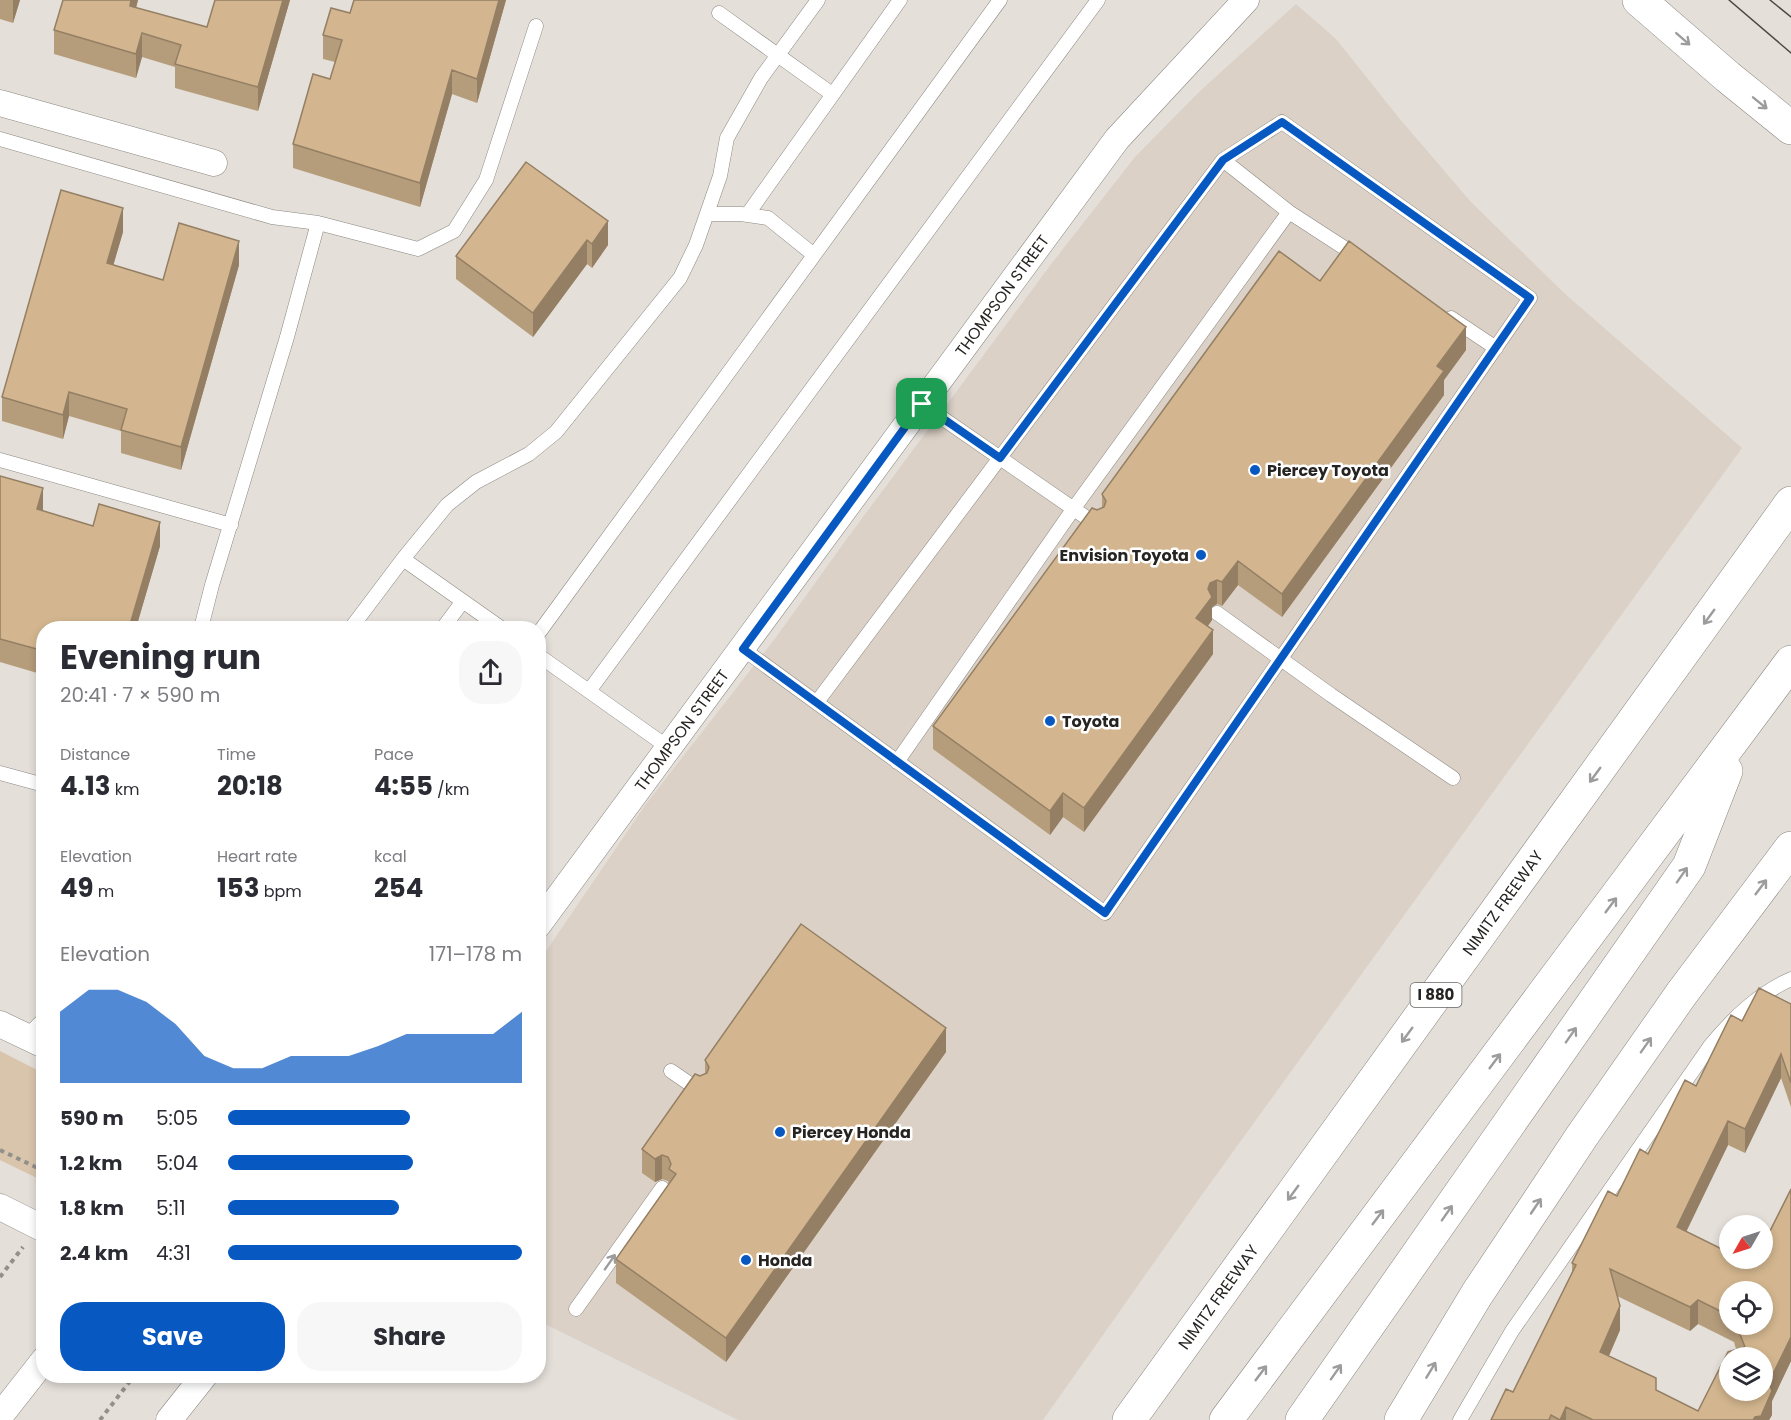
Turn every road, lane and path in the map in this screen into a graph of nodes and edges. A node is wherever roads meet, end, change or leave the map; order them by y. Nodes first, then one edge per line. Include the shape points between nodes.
1 (818, 0) edge
2 (900, 0) edge
3 (1000, 0) edge
4 (1098, 0) edge
5 (1246, 0) edge
6 (1640, 0) edge
7 (719, 13) dead end
8 (536, 26) dead end
9 (778, 54) junction
10 (832, 94) junction
11 (0, 103) edge
12 (1791, 128) edge
13 (0, 139) edge
14 (1223, 160) junction
15 (214, 163) dead end
16 (1289, 212) junction
17 (707, 214) junction
18 (747, 215) junction
19 (318, 223) junction
20 (814, 255) junction
21 (1368, 263) edge
22 (1437, 309) edge
23 (1496, 348) junction
24 (922, 404) junction
25 (1000, 458) junction
26 (0, 460) edge
27 (1791, 486) edge
28 (1791, 503) edge
29 (1074, 508) junction
30 (231, 525) junction
31 (1097, 525) edge
32 (403, 559) junction
33 (1743, 569) junction
34 (463, 601) junction
35 (1217, 613) dead end
36 (203, 621) edge
37 (356, 621) edge
38 (448, 621) edge
39 (491, 621) edge
40 (546, 623) edge
41 (743, 649) junction
42 (1280, 659) junction
43 (546, 661) edge
44 (1791, 662) edge
45 (589, 691) junction
46 (817, 702) junction
47 (1740, 732) junction
48 (669, 748) junction
49 (897, 762) junction
50 (0, 773) edge
51 (1453, 778) dead end
52 (36, 783) edge
53 (1791, 848) edge
54 (546, 914) edge
55 (1791, 979) edge
56 (0, 1024) edge
57 (36, 1033) edge
58 (671, 1071) dead end
59 (700, 1091) edge
60 (0, 1150) edge
61 (36, 1167) edge
62 (662, 1188) dead end
63 (0, 1207) edge
64 (36, 1225) edge
65 (36, 1234) edge
66 (0, 1277) edge
67 (576, 1310) dead end
68 (36, 1370) edge
69 (129, 1383) edge
70 (199, 1383) edge
71 (0, 1416) edge
72 (100, 1420) edge
73 (170, 1420) edge
74 (1129, 1420) edge
75 (1226, 1420) edge
76 (1302, 1420) edge
77 (1401, 1420) edge
78 (1460, 1420) edge

1 - 9 lane
2 - 10 lane
3 - 20 lane
4 - 45 lane
5 - 24 street, THOMPSON STREET via 1117,139
6 -> 12 main road
7 - 9 lane
8 - 19 lane via 486,180 454,231 418,249
9 - 10 lane
9 - 17 lane via 727,138
10 - 18 lane
11 - 15 street
13 - 19 lane via 272,216
14 - 16 lane
14 - 23 lane via 1282,122 1530,298
14 - 25 lane
16 - 21 lane
16 - 29 lane
17 - 18 lane
17 - 32 lane via 680,278 556,432 447,505
18 - 20 lane via 768,218
19 - 30 lane
20 - 40 lane
22 - 23 lane
23 - 42 lane
24 - 25 lane
24 - 41 street, THOMPSON STREET
25 - 29 lane
25 - 46 lane
26 - 30 lane
27 - 33 main road
28 - 33 main road, NIMITZ FREEWAY / I 880
29 - 31 lane
29 - 49 lane
30 - 36 lane
32 - 34 lane
32 - 37 lane
33 -> 74 main road, NIMITZ FREEWAY / I 880
34 - 38 lane
34 - 39 lane
35 - 42 lane
41 - 46 lane
41 - 48 street, THOMPSON STREET
42 - 49 lane via 1105,913
42 - 51 lane
43 - 45 lane
44 - 47 main road
45 - 48 lane
46 - 49 lane
75 -> 47 main road
76 -> 47 main road via 1689,866
48 - 54 street, THOMPSON STREET
50 - 52 lane
77 -> 53 main road via 1477,1294 1582,1136 1682,993
55 - 78 lane via 1753,1002 1710,1046 1512,1331
56 - 57 street
58 - 59 lane
60 - 61 path
67 -> 62 lane
63 - 64 street
65 - 66 path
68 - 71 street
69 - 72 path
70 - 73 street

